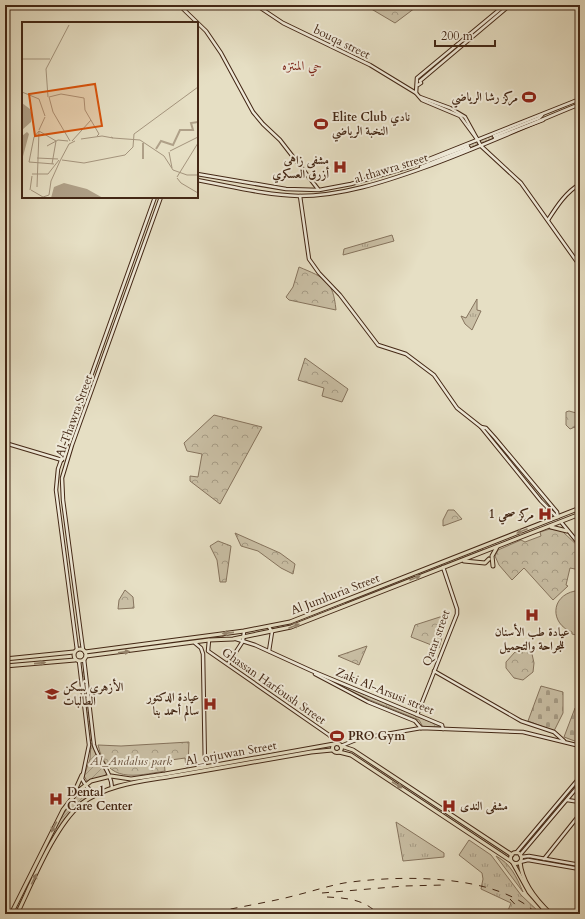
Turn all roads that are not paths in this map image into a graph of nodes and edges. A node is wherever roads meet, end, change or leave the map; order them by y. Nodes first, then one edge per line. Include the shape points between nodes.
1 (179, 5) edge
2 (256, 5) edge
3 (505, 5) edge
4 (510, 5) edge
5 (197, 22) edge
6 (198, 23) edge
7 (417, 85) junction
8 (416, 93) junction
9 (580, 99) edge
10 (580, 104) edge
11 (542, 114) junction
12 (544, 120) junction
13 (487, 136) junction
14 (477, 140) junction
15 (473, 141) junction
16 (489, 142) junction
17 (481, 146) junction
18 (476, 148) junction
19 (409, 167) junction
20 (413, 171) junction
21 (198, 174) edge
22 (198, 180) edge
23 (580, 184) edge
24 (318, 190) junction
25 (300, 196) junction
26 (155, 198) edge
27 (162, 198) edge
28 (548, 220) junction
29 (580, 265) edge
30 (5, 443) edge
31 (62, 460) junction
32 (580, 508) edge
33 (580, 514) edge
34 (558, 517) junction
35 (561, 522) junction
36 (547, 527) junction
37 (567, 531) junction
38 (580, 545) edge
39 (499, 546) junction
40 (489, 559) dead end
41 (461, 561) junction
42 (71, 564) junction
43 (66, 565) junction
44 (493, 566) dead end
45 (443, 567) junction
46 (72, 572) junction
47 (67, 573) junction
48 (269, 627) junction
49 (244, 631) junction
50 (272, 632) junction
51 (243, 639) junction
52 (209, 640) junction
53 (194, 643) junction
54 (201, 648) junction
55 (75, 651) junction
56 (84, 651) junction
57 (269, 651) junction
58 (209, 652) junction
59 (61, 654) junction
60 (85, 658) junction
61 (204, 658) junction
62 (5, 659) edge
63 (53, 661) junction
64 (77, 661) junction
65 (228, 664) junction
66 (5, 666) edge
67 (80, 670) junction
68 (85, 670) junction
69 (312, 671) junction
70 (434, 671) junction
71 (415, 714) junction
72 (411, 719) junction
73 (421, 728) junction
74 (443, 729) junction
75 (93, 741) junction
76 (88, 742) junction
77 (338, 745) junction
78 (580, 746) edge
79 (315, 749) junction
80 (332, 750) junction
81 (304, 751) junction
82 (339, 752) junction
83 (367, 765) junction
84 (205, 767) junction
85 (387, 772) junction
86 (82, 775) junction
87 (111, 776) junction
88 (580, 777) edge
89 (580, 784) edge
90 (85, 785) junction
91 (112, 788) junction
92 (96, 795) junction
93 (71, 799) junction
94 (567, 800) junction
95 (580, 802) edge
96 (442, 809) junction
97 (439, 813) junction
98 (580, 814) edge
99 (524, 850) junction
100 (516, 853) junction
101 (512, 855) junction
102 (521, 856) junction
103 (529, 856) junction
104 (544, 859) junction
105 (512, 862) junction
106 (520, 862) junction
107 (580, 865) edge
108 (580, 869) edge
109 (11, 914) edge
110 (17, 914) edge
111 (548, 914) edge
112 (551, 914) edge

1 - 5 main road
2 - 8 main road, bouqa street via 283,23 364,62
3 - 7 main road via 417,78
4 - 7 main road
6 - 24 main road via 221,53 253,112 280,140
7 - 8 main road
8 - 14 main road, bouqa street via 461,114
9 - 11 main road, al thawra street
10 - 12 main road, al thawra street
11 - 12 main road via 494,137
11 - 13 main road, al thawra street
12 - 16 main road, al thawra street
13 - 14 main road, al thawra street
13 - 16 main road via 486,140
14 - 15 main road, al thawra street
14 - 17 main road, bouqa street
15 - 18 main road
15 - 19 main road, al thawra street
16 - 17 main road, al thawra street
17 - 18 main road, al thawra street
17 - 28 main road, bouqa street via 517,177
18 - 20 main road, al thawra street
19 - 20 main road via 468,147
19 - 24 main road, al thawra street via 367,181
20 - 25 main road, al thawra street via 351,189
21 - 24 main road, al thawra street via 272,188
22 - 25 main road, al thawra street
23 - 28 main road via 573,188
25 - 34 main road via 309,259 319,273 340,295 378,345 406,354 434,376 457,408 481,427 486,428 557,512
26 - 31 main road, Al Thawra Street
27 - 42 main road, Al Thawra Street via 79,424 62,478
28 - 29 main road, bouqa street
30 - 31 main road
31 - 43 main road, Al Thawra Street via 58,469 56,490
32 - 34 main road, Al Jumhuria Street
33 - 35 main road, Al Jumhuria Street
34 - 35 main road
34 -> 48 main road, Al Jumhuria Street via 290,622
35 - 36 main road, Al Jumhuria Street
35 - 37 main road
36 - 37 main road
36 - 39 main road, Al Jumhuria Street
37 - 38 main road
39 - 41 main road, Al Jumhuria Street
39 - 44 main road via 493,554
40 - 41 main road via 484,563
41 - 45 main road, Al Jumhuria Street
42 - 43 main road
42 - 46 main road, Al Thawra Street
43 - 47 main road, Al Thawra Street
50 -> 45 main road, Al Jumhuria Street
45 - 70 main road, Qatar street via 457,614
46 - 47 main road
46 - 56 main road, Al Thawra Street
47 - 55 main road, Al Thawra Street
48 - 49 main road, Al Jumhuria Street
48 - 50 main road
49 - 51 main road
49 -> 56 main road, Al Jumhuria Street
50 - 51 main road, Al Jumhuria Street
50 - 57 main road
51 - 52 main road, Al Jumhuria Street
51 - 57 main road, Zaki Al-Arsusi street
51 - 65 main road
52 - 53 main road, Al Jumhuria Street
52 - 58 main road, Ghassan Harfoush Street
53 - 54 main road
60 -> 53 main road, Al Jumhuria Street
54 - 58 main road
54 - 61 main road
55 - 56 main road, Al Jumhuria Street
55 - 59 main road, Al Jumhuria Street
55 - 64 main road
56 - 60 main road
57 - 69 main road, Zaki Al-Arsusi street
58 - 61 main road
58 - 65 main road, Ghassan Harfoush Street
59 - 62 main road, Al Jumhuria Street
59 - 63 main road via 63,659
60 - 64 main road, Al Jumhuria Street
60 - 68 main road
61 - 84 main road
63 - 64 main road, Al Jumhuria Street
66 -> 63 main road, Al Jumhuria Street
64 - 67 main road
65 - 77 main road, Ghassan Harfoush Street via 329,735
67 - 68 main road
67 - 76 main road
68 - 75 main road
69 - 71 main road, Zaki Al-Arsusi street
69 - 72 main road via 368,702
70 - 71 main road, Qatar street
70 - 78 main road via 521,721 554,732 564,741
71 - 72 main road, Qatar street
71 - 74 main road, Zaki Al-Arsusi street via 440,724
72 - 73 main road
73 - 74 main road
73 - 77 main road
74 - 78 main road, Zaki Al-Arsusi street via 523,732
75 - 76 main road
75 - 87 main road via 99,758
76 - 86 main road
77 - 79 main road, Al_orjuwan Street
77 - 80 main road
77 - 82 main road
77 - 85 main road, Ghassan Harfoush Street via 353,750
79 - 80 main road, Al_orjuwan Street
79 - 81 main road, Al_orjuwan Street
80 - 82 main road, Al_orjuwan Street
81 - 84 main road, Al_orjuwan Street
81 - 91 main road, Al_orjuwan Street
82 - 83 main road via 351,755
83 - 85 main road via 384,775
83 -> 97 main road
84 - 87 main road, Al_orjuwan Street via 137,778
85 - 96 main road, Ghassan Harfoush Street
86 - 90 main road
86 - 93 main road
87 - 90 main road, Al_orjuwan Street
87 - 91 main road
88 - 100 main road
89 - 94 main road
90 - 92 main road
90 - 93 main road
91 - 92 main road, Al_orjuwan Street
110 -> 92 main road, Al_orjuwan Street via 58,834 80,805
93 -> 109 main road via 54,826
94 - 95 main road
94 - 99 main road
96 - 97 main road
96 - 101 main road, Ghassan Harfoush Street
97 - 105 main road
98 - 104 main road
99 - 102 main road
99 - 103 main road via 525,855
100 - 101 main road
100 - 102 main road
101 - 105 main road
102 - 103 main road
102 - 106 main road
103 - 104 main road
104 - 107 main road
105 - 106 main road
105 - 111 main road via 529,892
106 - 108 main road via 528,860
106 - 112 main road via 522,872 534,894

